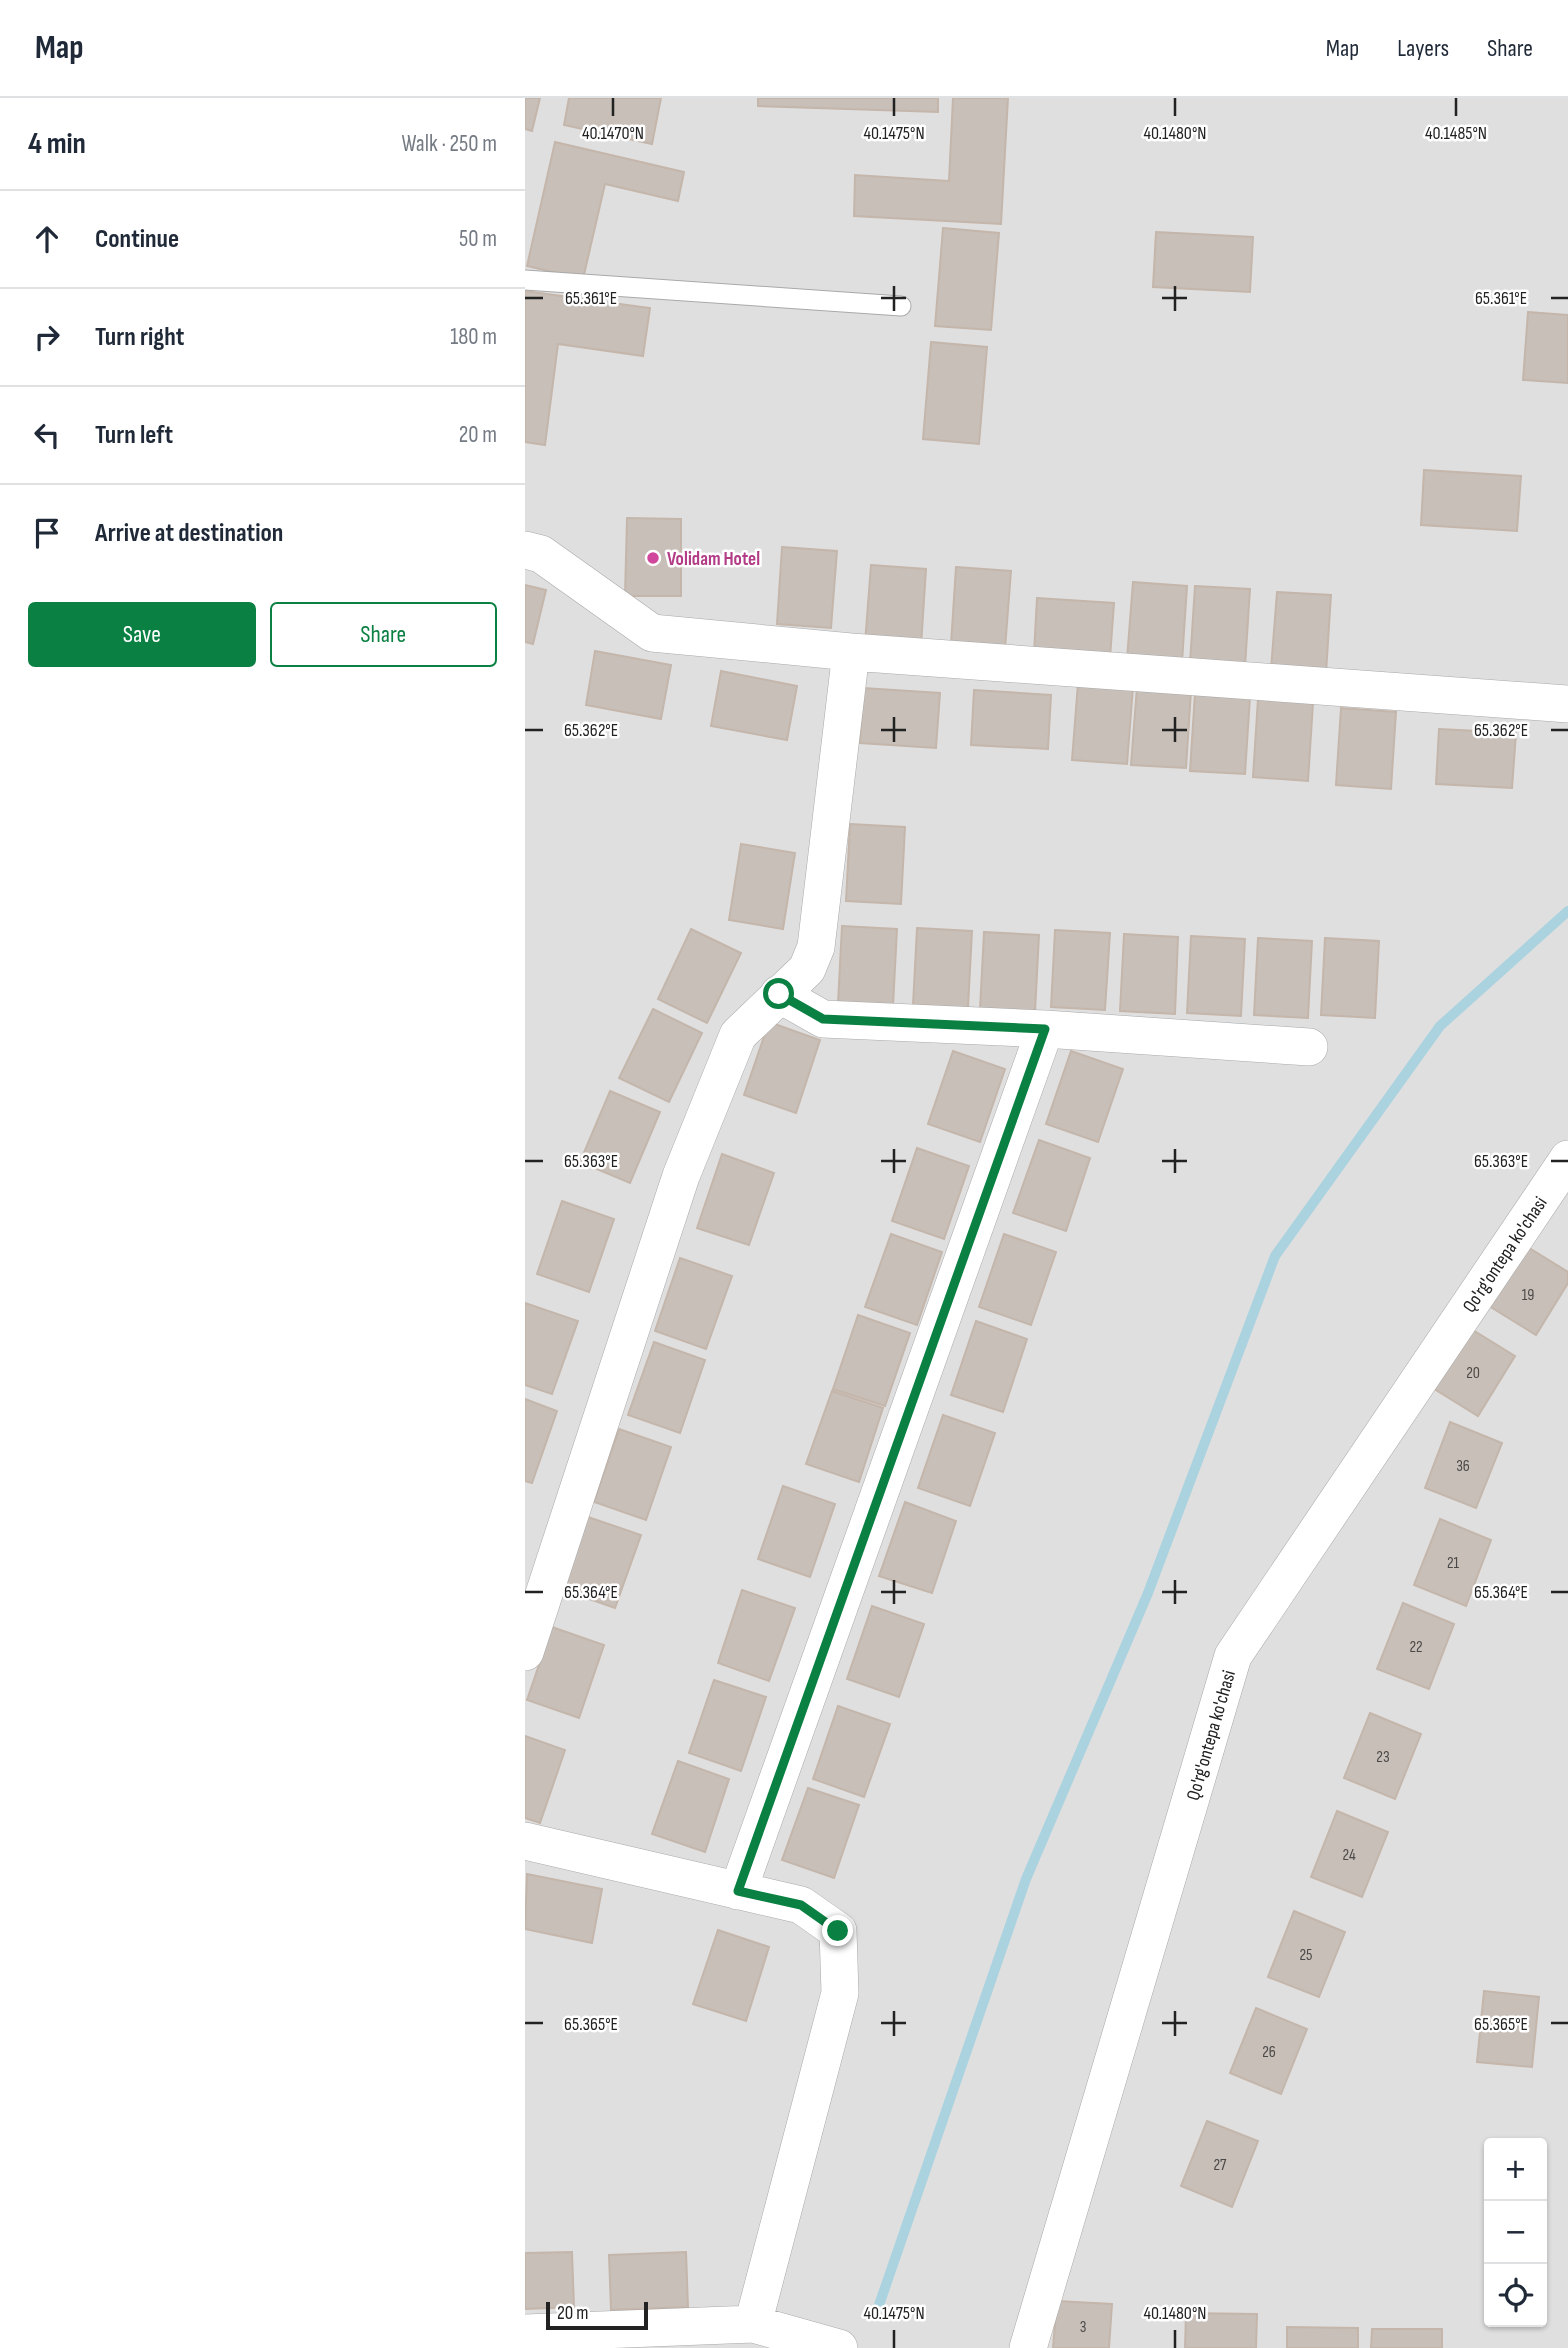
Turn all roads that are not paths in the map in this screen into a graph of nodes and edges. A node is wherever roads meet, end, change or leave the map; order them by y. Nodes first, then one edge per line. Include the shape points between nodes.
1 (525, 280) edge
2 (901, 306) dead end
3 (525, 550) edge
4 (851, 652) junction
5 (1568, 704) edge
6 (779, 994) junction
7 (1045, 1029) junction
8 (1309, 1047) dead end
9 (1568, 1159) edge
10 (525, 1652) edge
11 (525, 1841) edge
12 (738, 1891) junction
13 (753, 2324) junction
14 (525, 2333) edge
15 (839, 2348) edge
16 (1028, 2348) edge

1 - 2 lane
3 - 4 street via 541,554 652,633
4 - 5 street
4 - 6 street via 816,947 807,969
6 - 7 street via 823,1019
6 - 10 street via 738,1035 681,1176
7 - 8 street
7 - 12 street
9 - 16 street, Qo'rg'ontepa ko'chasi via 1233,1656
11 - 12 street
12 - 13 street via 801,1905 838,1931 840,1993
13 - 14 street
13 - 15 street

